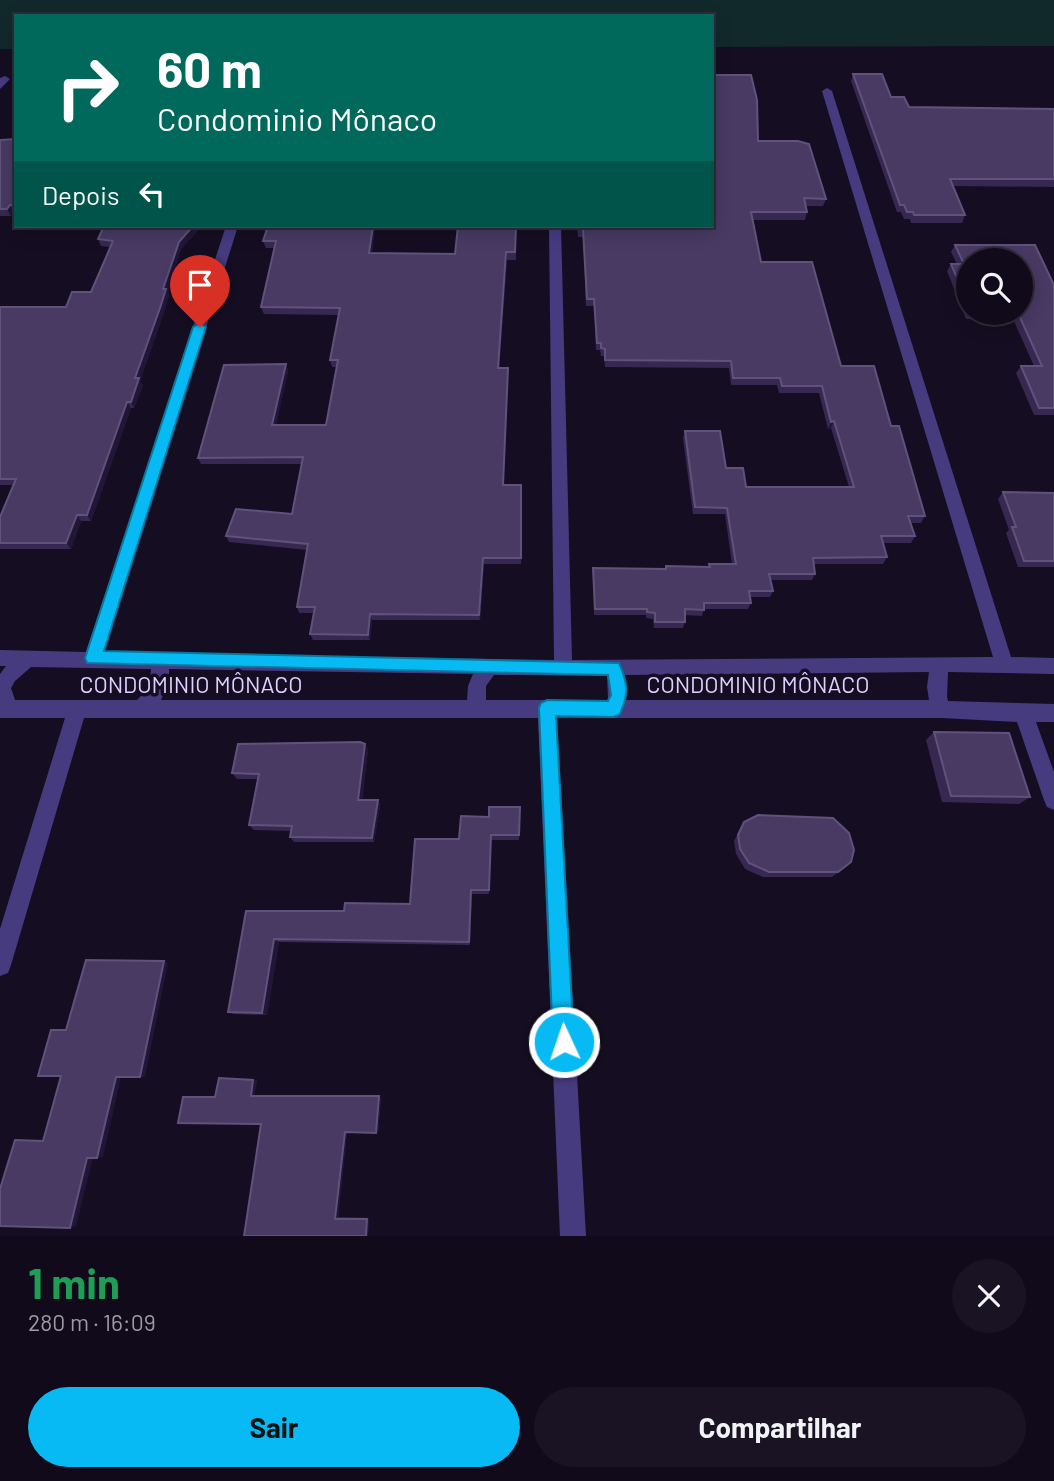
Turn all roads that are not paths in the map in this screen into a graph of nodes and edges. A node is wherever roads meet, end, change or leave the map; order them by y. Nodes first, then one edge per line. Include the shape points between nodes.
1 (827, 91) dead end
2 (231, 228) edge
3 (555, 228) edge
4 (0, 658) edge
5 (28, 658) junction
6 (93, 658) junction
7 (159, 660) junction
8 (941, 664) junction
9 (1004, 664) junction
10 (491, 666) junction
11 (1054, 666) edge
12 (563, 668) junction
13 (613, 668) junction
14 (547, 708) junction
15 (4, 709) edge
16 (77, 709) junction
17 (614, 709) junction
18 (942, 709) junction
19 (140, 710) junction
20 (479, 710) junction
21 (1054, 713) edge
22 (1024, 714) junction
23 (1054, 800) edge
24 (0, 965) edge
25 (573, 1236) edge

1 - 9 street
2 - 6 street
3 - 12 street
4 - 5 street, CONDOMINIO MÔNACO
5 - 6 street, CONDOMINIO MÔNACO
5 - 15 street via 2,688
6 - 7 street, CONDOMINIO MÔNACO
7 - 10 street, CONDOMINIO MÔNACO
7 - 19 street via 162,677 157,694
8 - 9 street, CONDOMINIO MÔNACO
8 - 13 street, CONDOMINIO MÔNACO
8 - 18 street via 935,694
9 - 11 street, CONDOMINIO MÔNACO
10 - 12 street, CONDOMINIO MÔNACO
10 - 20 street via 477,681
12 - 13 street, CONDOMINIO MÔNACO
13 - 17 street via 619,681
14 - 17 street, CONDOMINIO MÔNACO
14 - 20 street, CONDOMINIO MÔNACO
14 - 25 street
15 - 16 street, CONDOMINIO MÔNACO
16 - 19 street, CONDOMINIO MÔNACO
16 - 24 street
17 - 18 street, CONDOMINIO MÔNACO
18 - 22 street, CONDOMINIO MÔNACO
19 - 20 street, CONDOMINIO MÔNACO
21 - 22 street, CONDOMINIO MÔNACO
22 - 23 street

